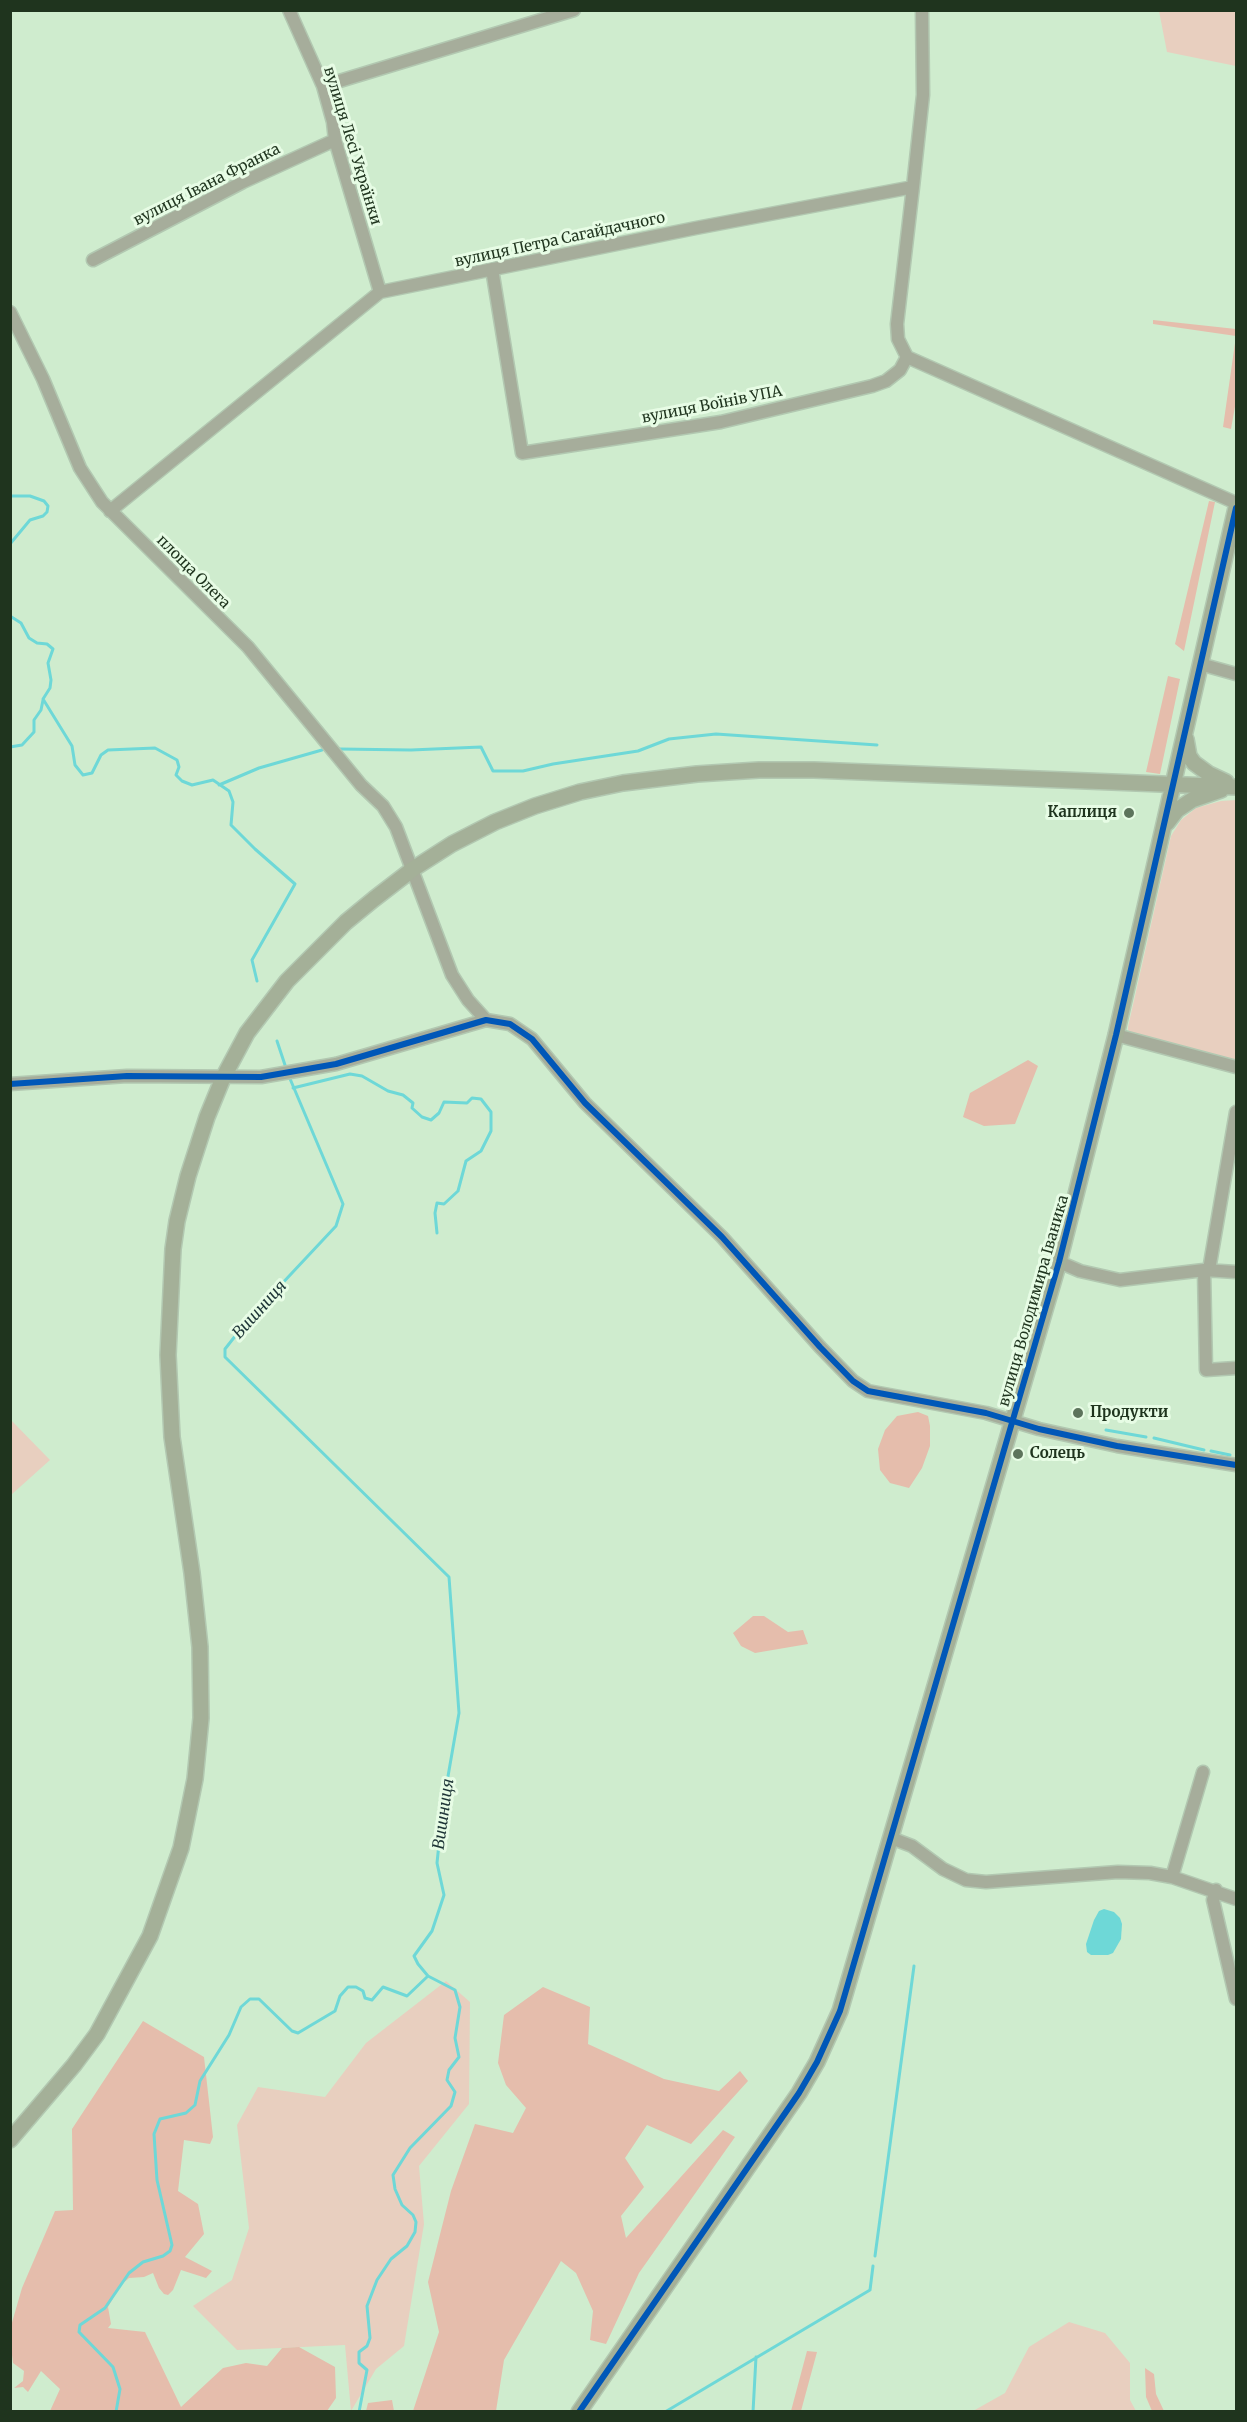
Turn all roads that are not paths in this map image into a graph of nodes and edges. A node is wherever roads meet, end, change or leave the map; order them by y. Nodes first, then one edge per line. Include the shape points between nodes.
1 (289, 10) edge
2 (574, 10) edge
3 (922, 10) edge
4 (322, 86) junction
5 (335, 140) junction
6 (914, 187) junction
7 (93, 260) dead end
8 (492, 269) junction
9 (380, 292) junction
10 (10, 312) edge
11 (907, 357) junction
12 (1236, 503) edge
13 (1236, 508) edge
14 (110, 511) junction
15 (1200, 664) junction
16 (1236, 674) edge
17 (1185, 734) junction
18 (1175, 783) junction
19 (1236, 786) edge
20 (1165, 825) junction
21 (413, 868) junction
22 (486, 1020) junction
23 (1116, 1035) junction
24 (1236, 1067) edge
25 (223, 1077) junction
26 (10, 1084) edge
27 (1236, 1112) edge
28 (1232, 1168) edge
29 (1059, 1262) junction
30 (1206, 1270) junction
31 (1236, 1272) edge
32 (1236, 1368) edge
33 (1012, 1421) junction
34 (1236, 1465) edge
35 (1203, 1772) dead end
36 (891, 1838) junction
37 (1172, 1877) junction
38 (1214, 1895) junction
39 (1236, 1899) edge
40 (1236, 1999) edge
41 (10, 2140) edge
42 (579, 2412) edge

1 - 4 street, вулиця Лесі Українки
2 - 4 street
3 - 6 street via 923,95
4 - 5 street, вулиця Лесі Українки
5 - 7 street, вулиця Івана Франка via 243,182
5 - 9 street, вулиця Лесі Українки
6 - 8 street, вулиця Петра Сагайдачного
6 - 11 street via 897,324 898,339
8 - 9 street, вулиця Петра Сагайдачного
8 - 11 street, вулиця Воїнів УПА via 522,453 721,422 872,386 893,376
9 - 14 street, вулиця Петра Сагайдачного
10 - 14 street, площа Олега via 44,379 80,468
11 - 12 street
13 - 15 main road, вулиця Володимира Іваника
14 - 21 street, площа Олега via 248,647 383,806
15 - 16 street
15 - 17 main road, вулиця Володимира Іваника
17 - 18 main road, вулиця Володимира Іваника
17 - 19 main road via 1194,763
18 - 19 main road
18 - 20 main road, вулиця Володимира Іваника
18 - 21 main road via 814,770 659,778 580,792 535,806 487,826
19 - 20 main road via 1192,800
20 - 23 main road, вулиця Володимира Іваника
21 - 22 street, площа Олега via 452,975
21 - 25 main road via 346,922 287,981 247,1033
22 - 25 street via 336,1064 261,1077
22 - 33 street via 510,1024 532,1039 585,1102 722,1237 853,1381 868,1391
23 - 24 street
23 - 29 main road, вулиця Володимира Іваника
25 - 26 street via 127,1076
25 - 41 main road via 188,1176 177,1221 171,1281 168,1355 172,1437 200,1647 201,1718 187,1823 150,1936 108,2014 74,2065
27 - 28 street
28 - 30 street
29 - 30 street via 1120,1280
29 - 33 main road, вулиця Володимира Іваника
30 - 31 street
30 - 32 street via 1206,1370
33 - 34 street, вулиця Володимира Іваника via 1109,1444
33 - 36 main road
35 - 37 street
36 - 37 street via 912,1846 950,1873 975,1881 1118,1872
36 - 42 main road via 840,2011 817,2062
37 - 38 street
38 - 39 street
38 - 40 street

